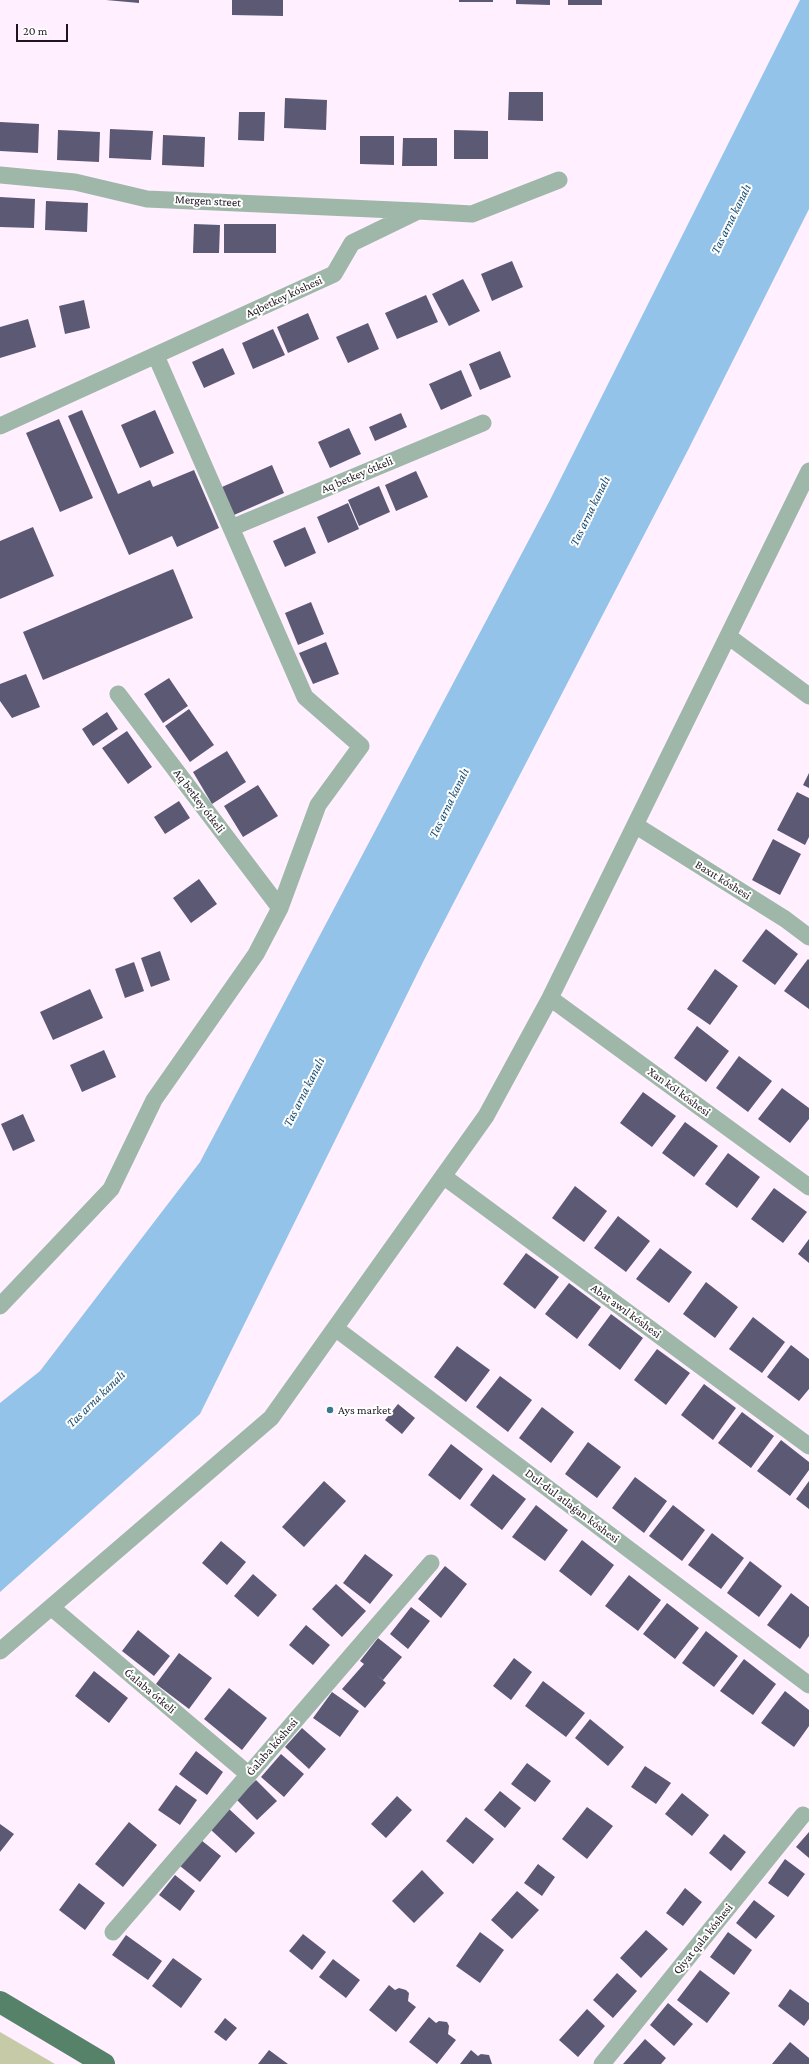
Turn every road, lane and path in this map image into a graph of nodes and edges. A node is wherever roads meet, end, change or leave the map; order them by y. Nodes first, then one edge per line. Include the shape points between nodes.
1 (0, 175) edge
2 (559, 180) dead end
3 (418, 211) junction
4 (156, 356) junction
5 (483, 423) dead end
6 (0, 426) edge
7 (809, 471) edge
8 (230, 528) junction
9 (728, 636) junction
10 (118, 694) dead end
11 (809, 696) edge
12 (634, 825) junction
13 (280, 908) junction
14 (809, 937) edge
15 (550, 998) junction
16 (443, 1176) junction
17 (809, 1188) edge
18 (0, 1306) edge
19 (335, 1328) junction
20 (809, 1446) edge
21 (431, 1563) dead end
22 (51, 1607) junction
23 (0, 1651) edge
24 (809, 1685) edge
25 (248, 1774) junction
26 (803, 1815) dead end
27 (113, 1932) dead end
28 (0, 2002) edge
29 (104, 2064) edge
30 (602, 2064) edge

1 - 3 street, Mergen street via 75,182 148,199
2 - 3 street, Aqbetkey kóshesi via 472,214
3 - 4 street, Aqbetkey kóshesi via 352,243 334,274
4 - 6 street, Aqbetkey kóshesi
4 - 8 street
5 - 8 street, Aq betkey ótkeli
7 - 9 street
8 - 13 street via 305,697 361,746 318,805
9 - 11 street
9 - 12 street
10 - 13 street, Aq betkey ótkeli
12 - 14 street, Baxıt kóshesi
12 - 15 street
13 - 18 street via 256,954 154,1100 111,1189
15 - 16 street via 486,1116
15 - 17 street, Xan kól kóshesi
16 - 19 street
16 - 20 street, Abat awıl kóshesi
19 - 22 street via 271,1418
19 - 24 street, Dul-dul atlaǵan kóshesi
21 - 25 street, Ǵalaba kóshesi
22 - 23 street
22 - 25 street, Ǵalaba ótkeli
25 - 27 street, Ǵalaba kóshesi
26 - 30 street, Qiyat qala kóshesi
28 - 29 main road

